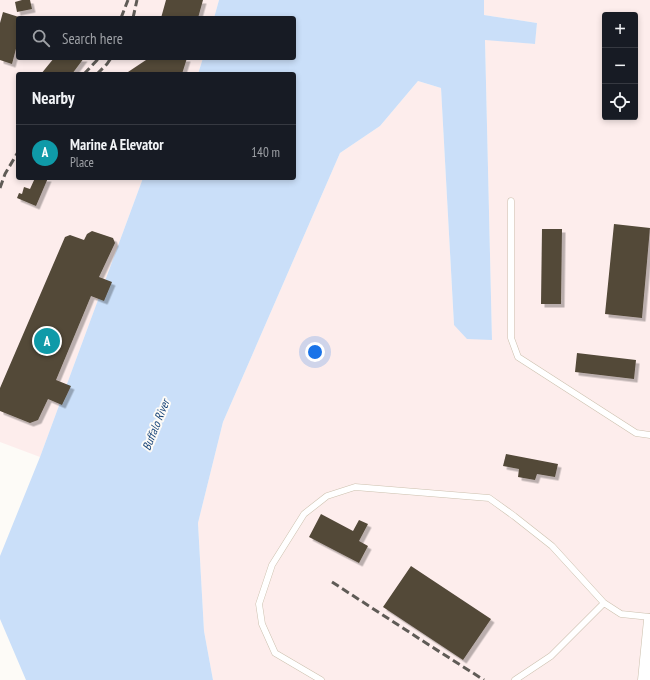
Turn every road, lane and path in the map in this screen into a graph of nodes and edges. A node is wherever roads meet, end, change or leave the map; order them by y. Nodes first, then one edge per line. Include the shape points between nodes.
1 (511, 201) dead end
2 (650, 435) edge
3 (604, 603) junction
4 (650, 617) edge
5 (650, 620) edge
6 (321, 680) edge
7 (515, 680) edge
8 (644, 680) edge

1 - 2 lane via 510,338 518,357 636,433
3 - 4 lane via 620,614
3 - 6 lane via 552,546 489,498 355,487 327,496 304,514 272,565 259,604 262,624 275,653
3 - 7 lane via 551,656
5 - 8 street

